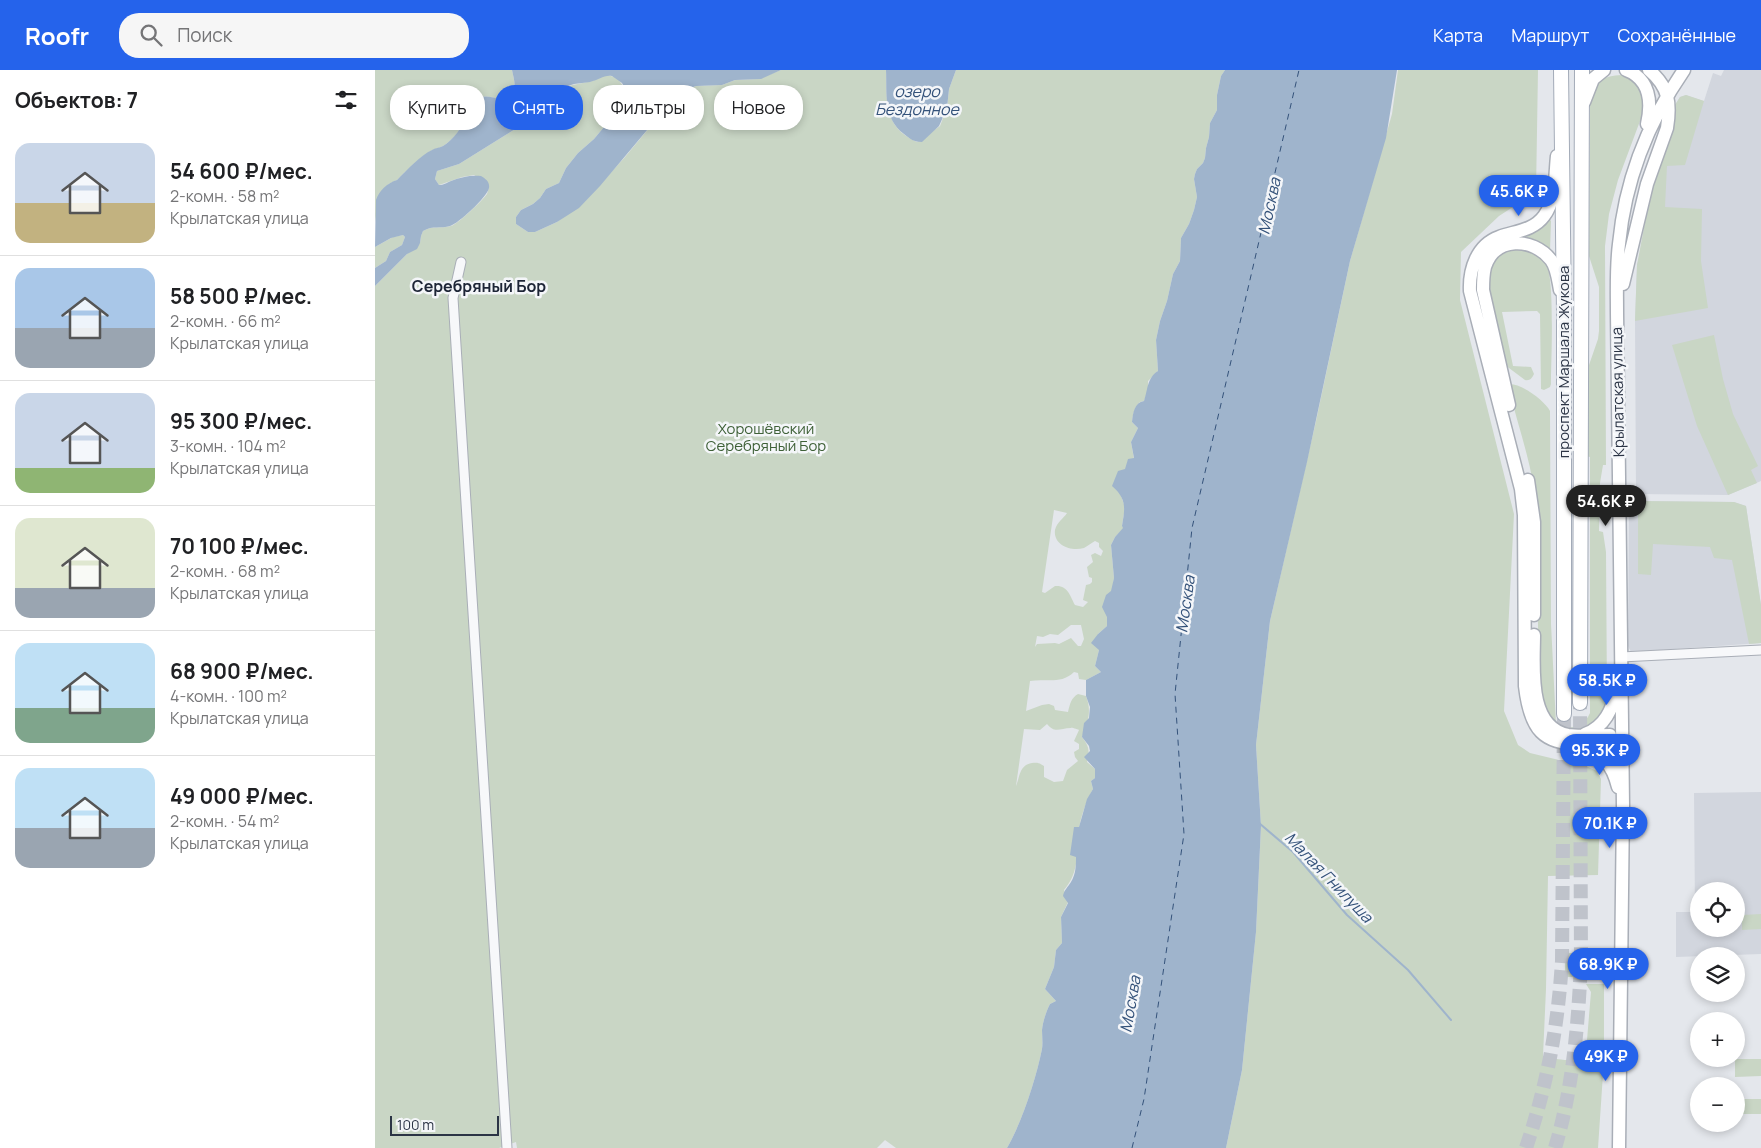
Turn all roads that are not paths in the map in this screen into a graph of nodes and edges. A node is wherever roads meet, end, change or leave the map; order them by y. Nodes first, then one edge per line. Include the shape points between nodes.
1 (1561, 70) edge
2 (1582, 70) edge
3 (1604, 70) edge
4 (1626, 70) edge
5 (1649, 70) edge
6 (1684, 70) edge
7 (1667, 94) junction
8 (1582, 114) junction
9 (1561, 119) junction
10 (1644, 141) junction
11 (461, 262) dead end
12 (1564, 312) junction
13 (1617, 313) junction
14 (1761, 650) edge
15 (1621, 657) junction
16 (1621, 673) junction
17 (1580, 703) tunnel mouth
18 (1564, 714) tunnel mouth
19 (1622, 739) junction
20 (1575, 740) junction
21 (1623, 806) junction
22 (507, 1148) edge
23 (1619, 1148) edge

1 - 9 main road, проспект Маршала Жукова
2 - 8 main road, проспект Маршала Жукова
3 - 8 main road via 1589,86
4 - 10 main road via 1639,78 1649,96
5 - 7 main road
6 - 7 main road, Крылатская улица
7 - 10 main road, Крылатская улица
7 - 13 main road via 1667,128 1647,184
8 - 17 main road, проспект Маршала Жукова
9 - 12 main road, проспект Маршала Жукова
9 - 20 main road via 1553,194 1548,210 1527,229 1498,237 1484,246 1469,277 1521,489 1527,702 1535,723 1546,736 1560,743
10 - 13 main road, Крылатская улица via 1621,225
11 - 22 street via 453,298
12 - 18 main road, проспект Маршала Жукова
12 - 20 main road via 1555,268 1538,248 1530,244 1510,243 1491,255 1485,266 1483,290 1533,506 1534,673 1538,707 1549,726
13 - 15 main road, Крылатская улица
14 - 15 street
15 - 16 main road, Крылатская улица
16 - 19 main road, Крылатская улица
16 - 20 main road via 1606,718 1593,731
19 - 20 main road via 1609,744
19 - 21 main road, Крылатская улица
20 - 21 main road via 1609,764 1615,773
21 - 23 main road, Крылатская улица

